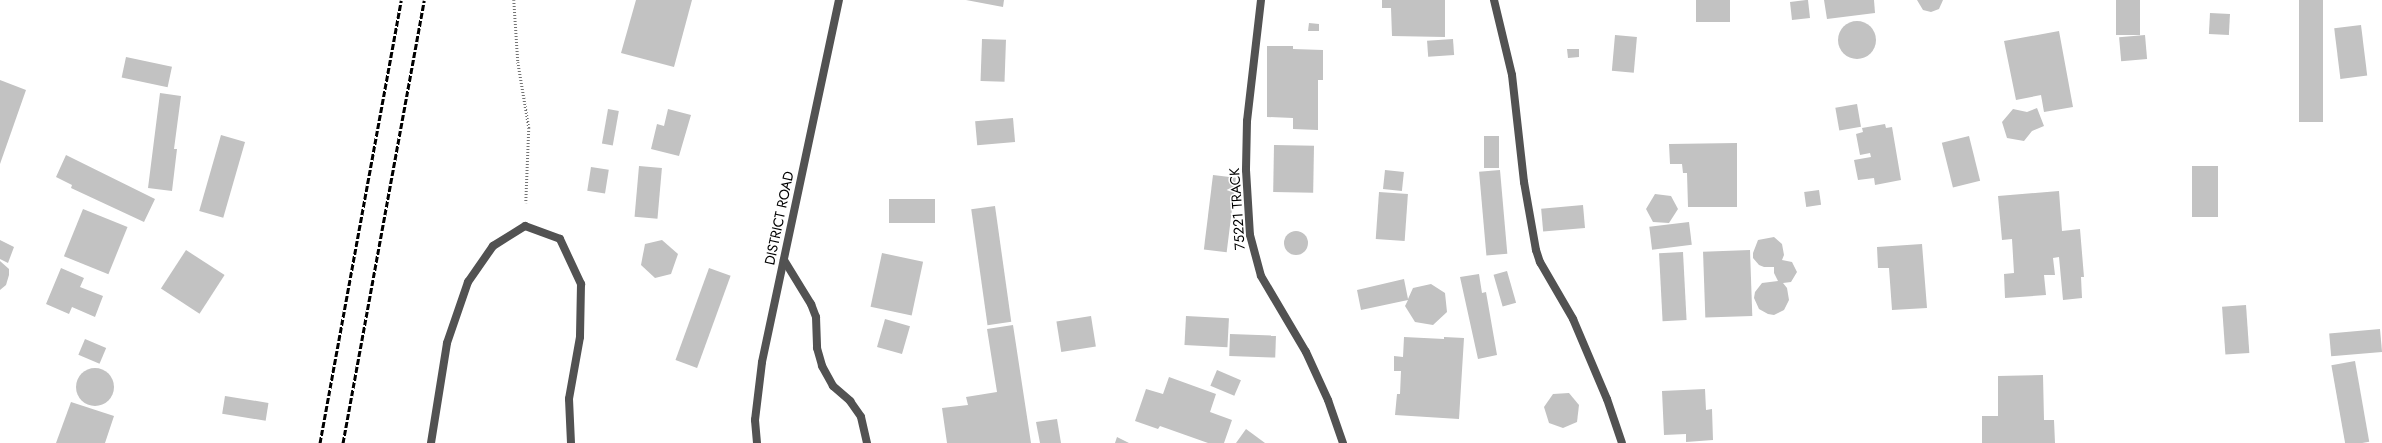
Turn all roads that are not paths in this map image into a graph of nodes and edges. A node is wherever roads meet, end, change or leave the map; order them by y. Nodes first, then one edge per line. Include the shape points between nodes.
1 (839, 0) edge
2 (1261, 0) edge
3 (1494, 0) edge
4 (784, 260) junction
5 (431, 443) edge
6 (571, 443) edge
7 (757, 443) edge
8 (867, 443) edge
9 (1343, 443) edge
10 (1622, 443) edge

1 - 4 street, DISTRICT ROAD
2 - 9 street, 75221 TRACK via 1247,120 1246,170 1250,235 1260,276 1306,352 1328,400
3 - 10 street via 1512,75 1524,182 1536,250 1540,262 1573,319 1607,399
4 - 7 street, DISTRICT ROAD via 762,362 755,420
4 - 8 street via 811,304 816,317 817,348 822,366 833,386 850,401 861,417
5 - 6 street via 447,344 468,282 493,246 525,226 560,239 581,284 580,337 569,399

